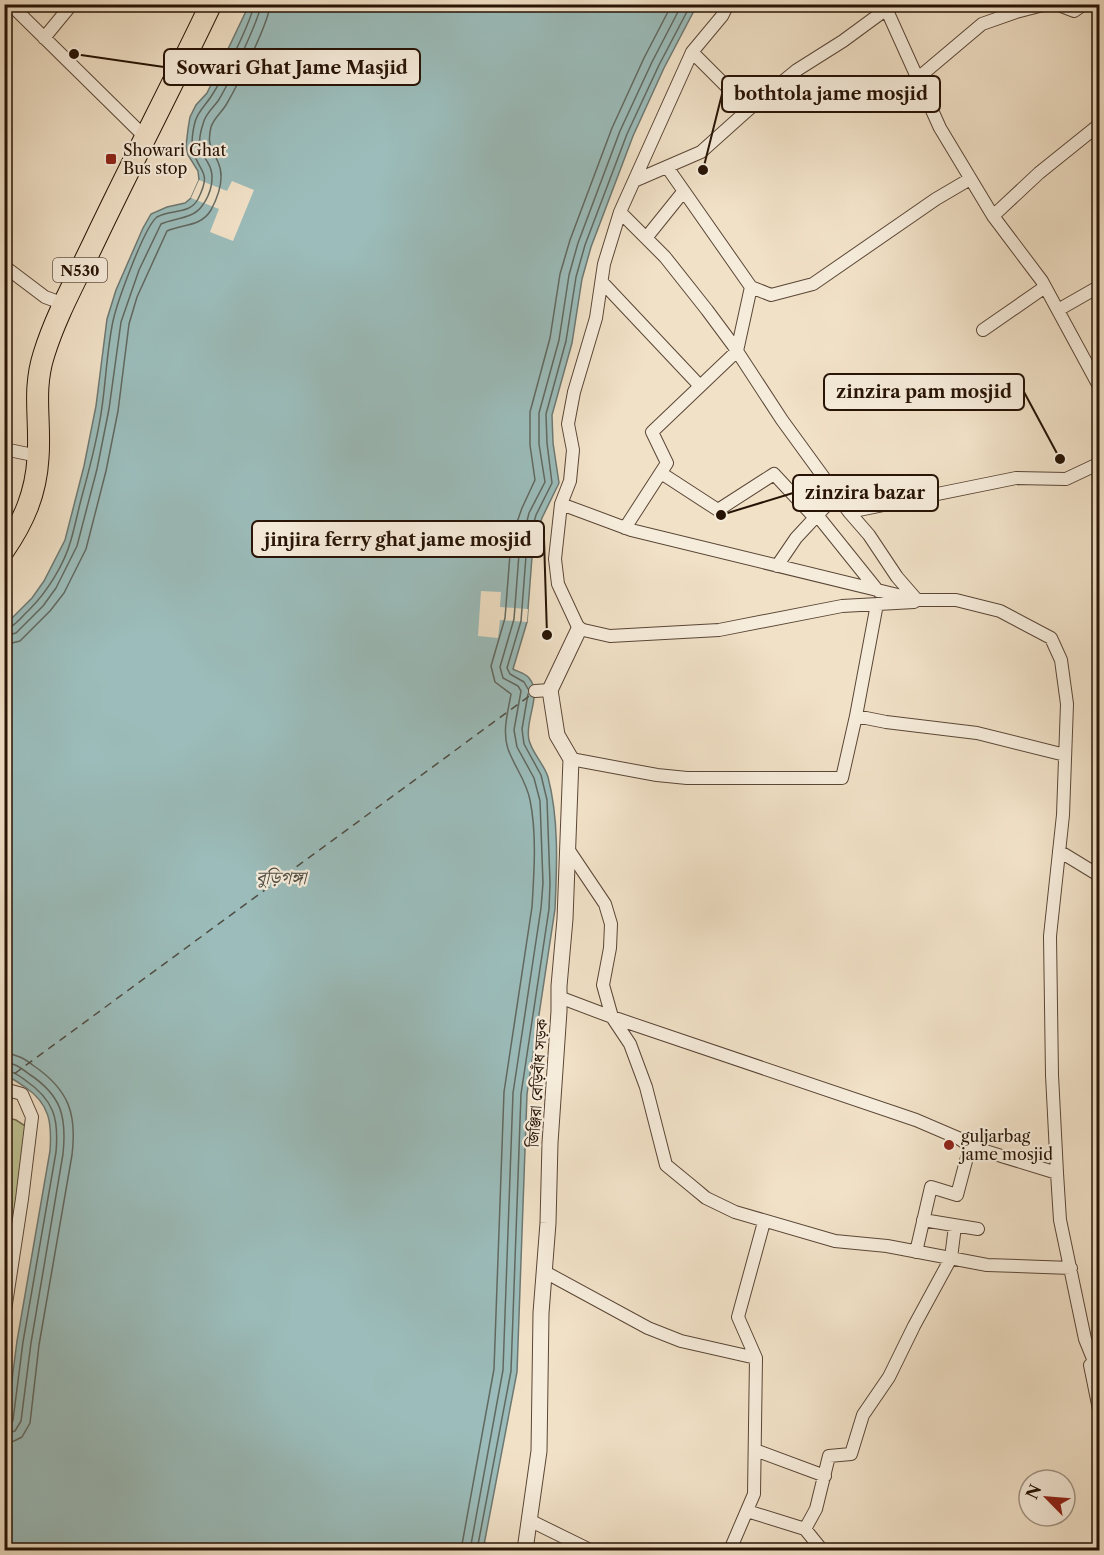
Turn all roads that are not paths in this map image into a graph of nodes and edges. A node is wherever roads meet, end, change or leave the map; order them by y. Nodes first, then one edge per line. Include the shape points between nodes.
1 (10, 4) edge
2 (72, 4) edge
3 (211, 4) edge
4 (728, 4) edge
5 (1047, 4) edge
6 (1056, 4) edge
7 (1084, 4) edge
8 (888, 6) edge
9 (44, 38) junction
10 (692, 52) junction
11 (918, 78) junction
12 (749, 109) junction
13 (1100, 124) edge
14 (144, 136) junction
15 (667, 167) junction
16 (970, 179) junction
17 (634, 181) junction
18 (683, 192) junction
19 (620, 212) junction
20 (993, 216) junction
21 (646, 238) junction
22 (4, 266) edge
23 (602, 282) junction
24 (1100, 286) edge
25 (751, 287) junction
26 (1046, 287) junction
27 (64, 304) junction
28 (1058, 310) junction
29 (983, 330) dead end
30 (737, 351) junction
31 (700, 386) junction
32 (1100, 388) edge
33 (4, 449) edge
34 (38, 456) junction
35 (1100, 463) edge
36 (661, 473) junction
37 (836, 495) junction
38 (561, 504) junction
39 (849, 512) junction
40 (816, 516) junction
41 (625, 528) junction
42 (4, 550) edge
43 (777, 566) junction
44 (878, 591) junction
45 (917, 600) junction
46 (877, 604) junction
47 (579, 629) junction
48 (856, 716) junction
49 (1065, 755) junction
50 (571, 759) junction
51 (568, 849) junction
52 (1059, 851) junction
53 (1100, 876) edge
54 (559, 997) junction
55 (612, 1017) junction
56 (4, 1089) edge
57 (970, 1146) junction
58 (1057, 1173) junction
59 (923, 1220) junction
60 (764, 1222) junction
61 (956, 1226) junction
62 (978, 1230) dead end
63 (916, 1252) junction
64 (951, 1258) junction
65 (1071, 1268) junction
66 (544, 1272) junction
67 (4, 1317) edge
68 (1084, 1340) junction
69 (756, 1358) junction
70 (1100, 1376) edge
71 (1100, 1414) edge
72 (755, 1450) junction
73 (825, 1476) junction
74 (747, 1512) junction
75 (529, 1520) junction
76 (805, 1529) junction
77 (525, 1551) edge
78 (590, 1551) edge
79 (730, 1551) edge
80 (822, 1551) edge

1 - 9 street
2 - 9 street
3 - 14 highway, N530
4 - 10 street
5 - 11 street via 982,24
6 - 7 street via 1074,11
8 - 11 street
8 - 12 street via 843,41 797,69
9 - 14 street
10 - 12 street
10 - 17 street
11 - 16 street via 940,128
12 - 15 street via 701,152
13 - 20 street
14 - 27 highway, N530
15 - 17 street
15 - 18 street
16 - 20 street
16 - 25 street via 936,198 813,284 771,295
17 - 19 street
18 - 21 street
18 - 25 street
19 - 21 street
19 - 23 street
20 - 26 street
21 - 30 street
22 - 27 street via 45,297
23 - 31 street
23 - 38 street via 568,424 573,450 570,481
24 - 28 street
25 - 30 street
26 - 28 street
26 - 29 street
27 - 34 highway, N530 via 36,387
28 - 32 street
30 - 31 street
30 - 37 street
31 - 36 street via 652,432 667,463
33 - 34 street
34 - 42 highway, N530 via 30,504
35 - 39 street via 1066,479 1006,480
36 - 40 street via 718,510 774,474
36 - 41 street
37 - 39 street
37 - 40 street
38 - 41 street
38 - 47 street via 555,559 558,584
39 - 45 street
40 - 43 street
40 - 44 street
41 - 43 street
43 - 44 street
44 - 45 street
45 - 46 street
45 - 49 street via 956,600 1000,611 1051,638 1061,660 1067,704
46 - 47 street via 842,606 719,630 610,636
46 - 48 street
47 - 50 street via 542,691 557,735
48 - 49 street via 977,733
48 - 50 street via 842,778 687,778
49 - 52 street
50 - 51 street, জিঞ্জিরা বেড়িবাঁধ সড়ক
51 - 54 street, জিঞ্জিরা বেড়িবাঁধ সড়ক
51 - 55 street via 605,904 611,924 603,985
52 - 53 street
52 - 58 street via 1050,936
54 - 55 street
54 - 66 street, জিঞ্জিরা বেড়িবাঁধ সড়ক
55 - 57 street via 916,1120
55 - 60 street via 630,1044 666,1165 706,1198
56 - 67 street via 22,1094 32,1116
57 - 58 street
57 - 59 street via 957,1195 931,1187
58 - 65 street via 1060,1220
59 - 61 street
59 - 63 street
60 - 63 street via 835,1241
60 - 69 street via 738,1317
61 - 62 street
61 - 64 street
63 - 64 street
64 - 65 street via 987,1265
64 - 73 street via 889,1377 863,1415 851,1454 830,1456
65 - 68 street
66 - 69 street via 659,1333
66 - 75 street, জিঞ্জিরা বেড়িবাঁধ সড়ক via 538,1451
68 - 70 street
68 - 71 street
69 - 72 street
72 - 73 street
72 - 74 street via 754,1494
73 - 76 street via 816,1509
74 - 76 street
74 - 79 street
75 - 77 street, জিঞ্জিরা বেড়িবাঁধ সড়ক
75 - 78 street
76 - 80 street

